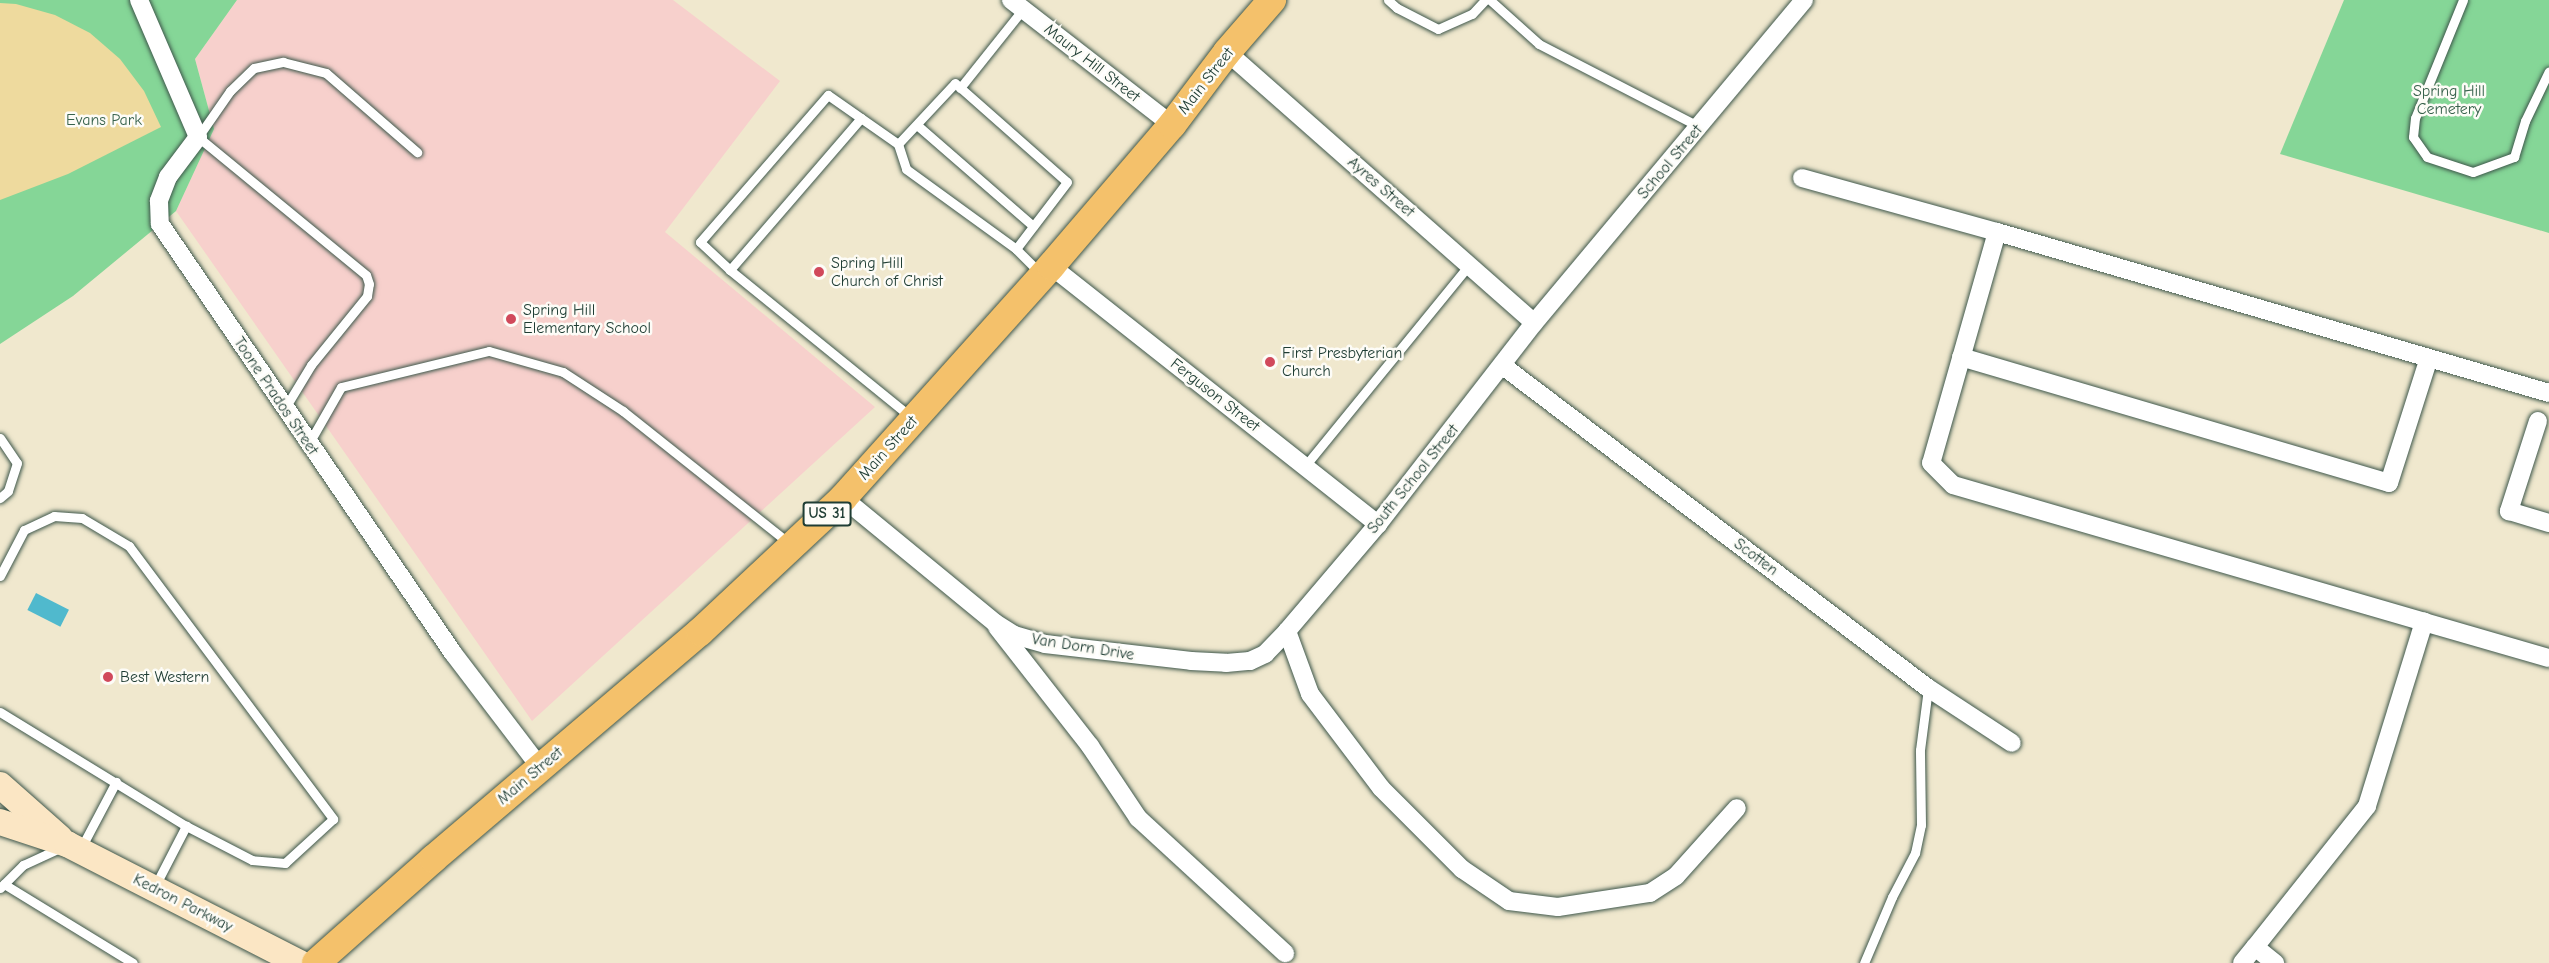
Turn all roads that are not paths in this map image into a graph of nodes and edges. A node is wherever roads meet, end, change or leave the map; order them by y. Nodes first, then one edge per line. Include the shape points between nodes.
1 (139, 0) edge
2 (1272, 0) edge
3 (1388, 0) edge
4 (1485, 0) edge
5 (1490, 0) edge
6 (1804, 0) edge
7 (2463, 0) edge
8 (1017, 4) edge
9 (1227, 52) junction
10 (2549, 70) edge
11 (960, 88) junction
12 (861, 118) junction
13 (917, 125) junction
14 (1172, 125) junction
15 (1700, 127) junction
16 (198, 137) junction
17 (898, 144) junction
18 (417, 152) dead end
19 (1802, 178) dead end
20 (1033, 226) junction
21 (1997, 232) junction
22 (1016, 249) junction
23 (1469, 265) junction
24 (730, 270) junction
25 (1047, 270) junction
26 (1534, 323) junction
27 (1961, 357) junction
28 (2429, 358) junction
29 (1503, 366) junction
30 (2549, 393) edge
31 (285, 408) junction
32 (914, 420) junction
33 (2538, 421) dead end
34 (0, 438) edge
35 (309, 443) junction
36 (1305, 466) junction
37 (0, 498) edge
38 (843, 498) junction
39 (2549, 523) edge
40 (1378, 524) junction
41 (792, 546) junction
42 (0, 576) edge
43 (2424, 622) junction
44 (995, 623) junction
45 (1287, 631) junction
46 (2549, 658) edge
47 (1928, 688) junction
48 (0, 712) edge
49 (2012, 743) dead end
50 (540, 767) junction
51 (116, 782) junction
52 (0, 785) edge
53 (1737, 808) dead end
54 (0, 822) edge
55 (186, 826) junction
56 (73, 847) junction
57 (2, 886) edge
58 (153, 888) junction
59 (2255, 947) junction
60 (1286, 953) dead end
61 (133, 963) edge
62 (300, 963) edge
63 (316, 963) edge
64 (1864, 963) edge
65 (2242, 963) edge
66 (2275, 963) edge

1 - 16 street
2 - 9 main road, Main Street / US 31
3 - 4 lane via 1438,29 1472,14
5 - 15 lane via 1539,44
6 - 15 street, School Street
7 - 10 lane via 2415,118 2414,137 2427,157 2473,172 2514,156 2525,121
8 - 11 lane
8 - 14 street, Maury Hill Street
9 - 14 main road, Main Street / US 31
9 - 23 street, Ayres Street
11 - 13 lane via 955,83
11 - 20 lane via 1067,182
12 - 17 lane
12 - 24 lane
12 - 24 lane via 828,95 700,242
13 - 17 lane
13 - 20 lane
14 - 25 main road, Main Street / US 31
15 - 26 street, School Street
16 - 18 lane via 230,91 254,68 284,62 326,73
16 - 31 street, Toone Prados Street via 168,177 159,201 160,224
16 - 31 lane via 366,275 369,284 367,296 311,365
17 - 22 lane via 906,169
19 - 21 street
20 - 22 lane
21 - 27 street
21 - 28 street
22 - 25 lane
23 - 26 street, Ayres Street
23 - 36 lane
24 - 32 lane
25 - 32 main road, Main Street / US 31
25 - 36 street, Ferguson Street
26 - 29 street, South School Street
27 - 28 street via 2389,483
27 - 43 street via 1931,463 1953,485
28 - 30 street
29 - 40 street, South School Street
29 - 47 street, Scotten
31 - 35 street, Toone Prados Street
32 - 38 main road, Main Street / US 31
33 - 39 street via 2509,511
34 - 37 lane via 17,463 8,491
35 - 41 lane via 340,387 489,351 562,372 623,411
35 - 50 street, Toone Prados Street via 453,653
36 - 40 street, Ferguson Street
38 - 41 main road, Main Street / US 31
38 - 44 street, Van Dorn Drive
40 - 45 street, South School Street
41 - 50 main road, Main Street / US 31 via 700,632
42 - 55 lane via 24,530 54,516 82,518 129,546 333,819 285,863 252,860
43 - 46 street
43 - 59 street via 2367,806
44 - 45 street, Van Dorn Drive via 1014,635 1045,644 1226,663 1250,661 1265,654
44 - 60 street via 1090,746 1138,818
45 - 53 street via 1310,694 1381,788 1462,869 1509,901 1558,907 1650,893 1676,876
47 - 49 street, Scotten
47 - 64 lane via 1920,750 1921,825 1915,853
48 - 51 lane
50 - 63 main road, Main Street / US 31
51 - 55 lane
51 - 56 lane
52 - 56 street, Kedron Parkway
54 - 56 street, Kedron Parkway
55 - 58 lane
56 - 57 lane via 22,865
56 - 58 street, Kedron Parkway
57 - 61 lane
58 - 62 street, Kedron Parkway
59 - 65 street
59 - 66 street

